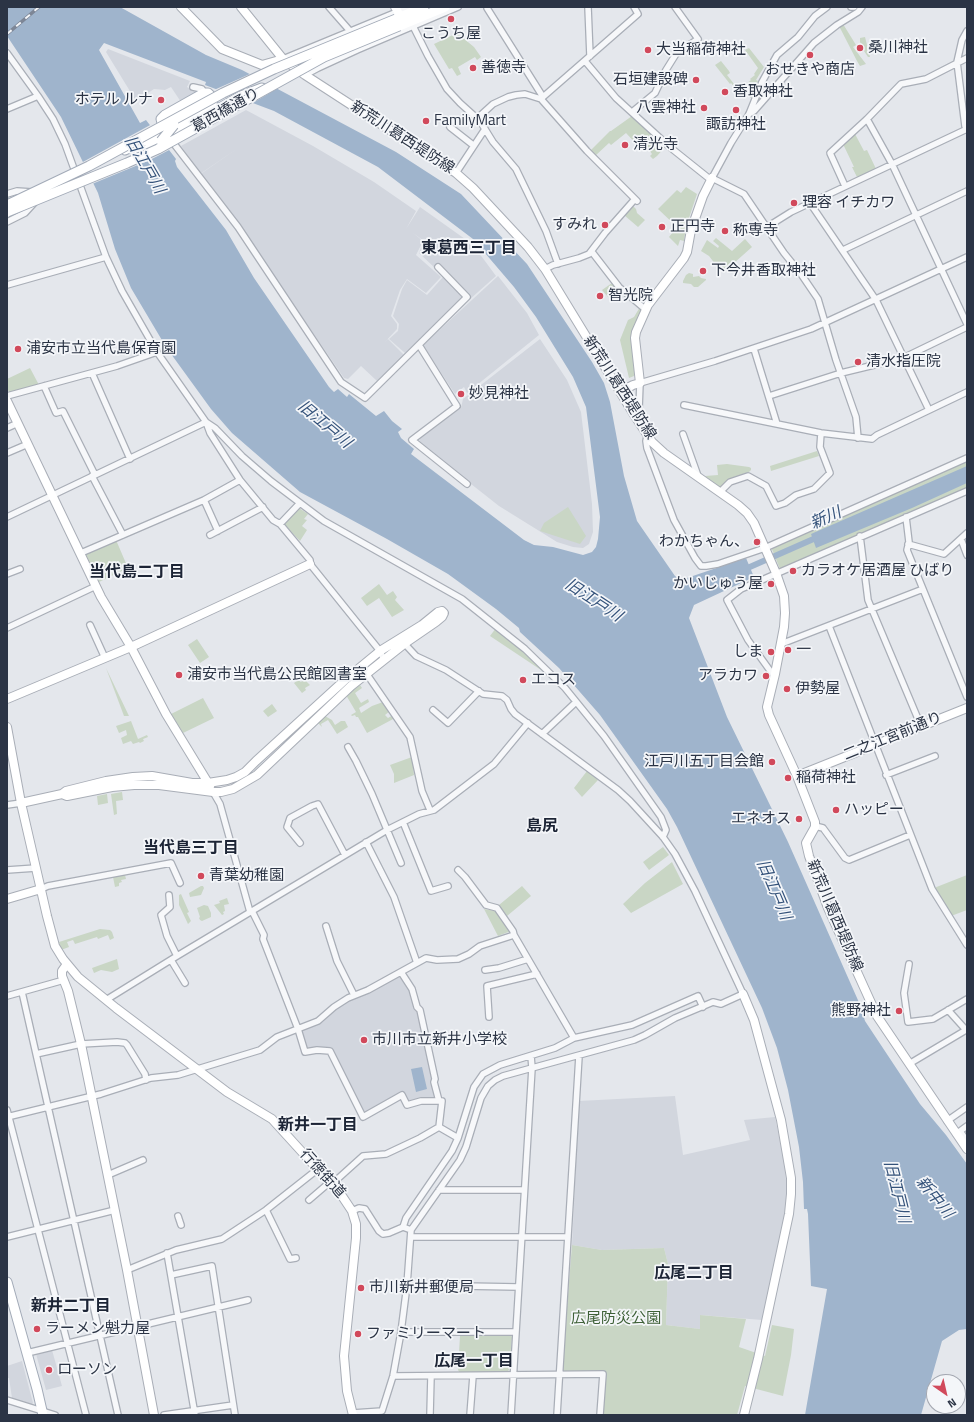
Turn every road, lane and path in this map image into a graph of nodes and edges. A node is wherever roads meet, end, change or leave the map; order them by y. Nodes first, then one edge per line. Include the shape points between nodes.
1 (181, 7) edge
2 (241, 7) edge
3 (330, 7) edge
4 (409, 7) edge
5 (424, 7) edge
6 (444, 7) edge
7 (458, 7) edge
8 (488, 7) edge
9 (588, 7) edge
10 (634, 7) edge
11 (675, 7) edge
12 (827, 7) edge
13 (862, 7) edge
14 (397, 16) edge
15 (413, 26) junction
16 (350, 31) junction
17 (967, 31) edge
18 (7, 53) edge
19 (590, 56) junction
20 (967, 58) edge
21 (283, 59) junction
22 (585, 61) junction
23 (957, 62) junction
24 (274, 69) junction
25 (305, 75) junction
26 (280, 81) junction
27 (193, 87) dead end
28 (204, 93) junction
29 (38, 96) junction
30 (542, 98) junction
31 (7, 109) edge
32 (632, 112) junction
33 (749, 114) junction
34 (867, 119) junction
35 (198, 120) junction
36 (480, 121) junction
37 (177, 128) junction
38 (450, 128) dead end
39 (485, 129) junction
40 (967, 129) edge
41 (168, 136) junction
42 (473, 145) junction
43 (127, 163) junction
44 (892, 164) junction
45 (89, 166) junction
46 (456, 173) junction
47 (77, 178) junction
48 (711, 179) junction
49 (845, 186) junction
50 (967, 191) edge
51 (7, 194) edge
52 (810, 203) junction
53 (7, 205) edge
54 (7, 212) edge
55 (916, 216) junction
56 (7, 222) edge
57 (767, 227) junction
58 (843, 250) junction
59 (592, 252) junction
60 (106, 256) junction
61 (967, 257) edge
62 (558, 264) junction
63 (438, 267) dead end
64 (545, 269) junction
65 (942, 269) junction
66 (7, 285) edge
67 (876, 300) junction
68 (645, 309) junction
69 (826, 324) junction
70 (967, 326) edge
71 (419, 345) junction
72 (754, 349) junction
73 (157, 352) junction
74 (903, 358) junction
75 (92, 373) junction
76 (841, 373) junction
77 (640, 383) junction
78 (44, 386) junction
79 (620, 392) junction
80 (967, 392) edge
81 (769, 396) junction
82 (7, 401) edge
83 (684, 405) dead end
84 (929, 410) junction
85 (633, 413) junction
86 (206, 422) junction
87 (18, 423) junction
88 (777, 424) junction
89 (7, 428) edge
90 (820, 433) junction
91 (683, 434) dead end
92 (648, 436) junction
93 (858, 438) junction
94 (28, 444) junction
95 (7, 453) edge
96 (967, 458) edge
97 (130, 459) junction
98 (94, 476) junction
99 (698, 476) junction
100 (240, 480) junction
101 (467, 484) dead end
102 (967, 491) edge
103 (720, 492) junction
104 (53, 496) junction
105 (204, 500) junction
106 (300, 503) junction
107 (263, 507) junction
108 (7, 517) edge
109 (906, 517) junction
110 (280, 524) junction
111 (218, 531) junction
112 (967, 533) edge
113 (124, 534) junction
114 (210, 535) dead end
115 (860, 536) junction
116 (961, 539) junction
117 (908, 544) junction
118 (766, 549) junction
119 (81, 553) junction
120 (967, 555) edge
121 (310, 564) junction
122 (20, 569) dead end
123 (776, 572) junction
124 (7, 574) edge
125 (96, 586) junction
126 (923, 589) junction
127 (872, 609) junction
128 (90, 625) dead end
129 (829, 626) junction
130 (7, 628) edge
131 (402, 641) junction
132 (781, 644) junction
133 (132, 647) junction
134 (380, 651) junction
135 (105, 658) junction
136 (384, 660) junction
137 (366, 673) junction
138 (775, 674) junction
139 (479, 691) junction
140 (967, 698) edge
141 (7, 699) edge
142 (576, 702) junction
143 (967, 708) edge
144 (434, 710) dead end
145 (528, 723) junction
146 (921, 726) junction
147 (7, 727) edge
148 (542, 734) junction
149 (875, 745) junction
150 (348, 747) dead end
151 (935, 756) dead end
152 (886, 775) junction
153 (797, 776) junction
154 (208, 783) junction
155 (213, 792) junction
156 (62, 794) junction
157 (21, 803) junction
158 (7, 805) edge
159 (430, 810) junction
160 (402, 822) junction
161 (815, 826) junction
162 (387, 830) junction
163 (910, 835) junction
164 (663, 837) junction
165 (366, 842) junction
166 (300, 843) dead end
167 (345, 854) junction
168 (402, 863) dead end
169 (36, 868) junction
170 (7, 870) edge
171 (458, 870) dead end
172 (180, 883) dead end
173 (448, 886) dead end
174 (41, 889) junction
175 (168, 895) dead end
176 (7, 899) edge
177 (251, 912) junction
178 (326, 926) dead end
179 (514, 935) junction
180 (967, 945) edge
181 (177, 956) junction
182 (528, 959) junction
183 (171, 960) junction
184 (417, 963) junction
185 (67, 964) junction
186 (909, 964) dead end
187 (485, 970) dead end
188 (401, 972) junction
189 (536, 974) junction
190 (64, 980) junction
191 (185, 983) dead end
192 (22, 992) junction
193 (743, 994) junction
194 (354, 995) junction
195 (7, 996) edge
196 (967, 999) edge
197 (106, 1000) junction
198 (703, 1007) junction
199 (948, 1010) junction
200 (489, 1017) dead end
201 (298, 1029) junction
202 (574, 1038) junction
203 (81, 1044) junction
204 (36, 1054) junction
205 (531, 1056) junction
206 (579, 1056) junction
207 (909, 1064) junction
208 (532, 1068) junction
209 (197, 1069) junction
210 (146, 1080) junction
211 (91, 1096) junction
212 (439, 1101) junction
213 (48, 1106) junction
214 (967, 1107) edge
215 (8, 1114) edge
216 (947, 1121) junction
217 (967, 1126) edge
218 (439, 1127) junction
219 (958, 1132) junction
220 (458, 1138) junction
221 (967, 1140) edge
222 (967, 1149) edge
223 (143, 1160) dead end
224 (318, 1169) junction
225 (108, 1175) junction
226 (331, 1183) junction
227 (439, 1190) junction
228 (524, 1190) junction
229 (309, 1200) dead end
230 (115, 1210) junction
231 (266, 1210) junction
232 (352, 1211) junction
233 (178, 1216) dead end
234 (74, 1221) junction
235 (181, 1225) dead end
236 (403, 1227) junction
237 (38, 1230) junction
238 (411, 1230) junction
239 (411, 1237) junction
240 (522, 1237) junction
241 (568, 1237) junction
242 (7, 1238) edge
243 (167, 1253) junction
244 (296, 1258) dead end
245 (127, 1270) junction
246 (171, 1276) junction
247 (7, 1282) edge
248 (407, 1285) junction
249 (518, 1287) junction
250 (248, 1300) dead end
251 (219, 1306) junction
252 (178, 1316) junction
253 (138, 1325) junction
254 (401, 1332) junction
255 (516, 1332) junction
256 (100, 1336) junction
257 (68, 1343) junction
258 (28, 1353) junction
259 (559, 1375) junction
260 (393, 1376) junction
261 (432, 1376) junction
262 (473, 1376) junction
263 (512, 1376) junction
264 (7, 1400) edge
265 (233, 1404) junction
266 (43, 1413) edge
267 (195, 1413) edge
268 (384, 1413) edge
269 (353, 1414) edge
270 (55, 1415) edge
271 (86, 1415) edge
272 (118, 1415) edge
273 (154, 1415) edge
274 (164, 1415) edge
275 (235, 1415) edge
276 (430, 1415) edge
277 (470, 1415) edge
278 (511, 1415) edge
279 (557, 1415) edge
280 (600, 1415) edge
281 (744, 1415) edge

1 - 21 street via 222,49 262,65
2 - 21 street, 新荒川葛西堤防線
3 - 16 street
4 - 14 street
5 - 14 main road, 葛西橋通り
6 - 14 main road, 葛西橋通り
7 - 15 street
8 - 30 street
9 - 19 street
10 - 19 street via 638,14
11 - 32 street via 698,39 676,54 655,93
12 - 33 street via 777,55
13 - 33 street via 814,43 760,106
14 - 16 street
14 - 24 main road, 葛西橋通り, bridge
14 - 26 main road, 葛西橋通り, bridge
15 - 25 street
15 - 36 street via 447,88
16 - 21 street
17 - 23 street
18 - 29 street
19 - 22 street
20 - 23 street
21 - 25 street, 新荒川葛西堤防線
22 - 30 street
22 - 32 street via 616,98
23 - 34 street via 926,79 901,84
23 - 40 street
24 - 35 main road, bridge via 230,96
24 - 45 main road, 葛西橋通り, bridge via 210,99
25 - 46 street, 新荒川葛西堤防線
26 - 35 main road, bridge via 241,96
26 - 43 main road, 葛西橋通り, bridge via 158,149
27 - 28 street
28 - 37 main road via 211,96 212,104
28 - 41 main road via 161,119
29 - 31 street
29 - 47 street via 53,118
30 - 36 street via 525,94 508,97 493,104 482,114
30 - 59 street via 587,151 636,200 605,233
32 - 48 street via 671,148
33 - 48 street
34 - 44 street
34 - 49 street via 830,153
35 - 37 main road
36 - 39 street
37 - 41 main road
37 - 43 main road, bridge
37 - 45 main road, bridge
38 - 42 street
39 - 42 street
39 - 62 street via 516,168 546,231
40 - 44 street
41 - 71 street via 238,227 341,382 365,398
42 - 46 street
43 - 54 main road, 葛西橋通り, bridge
44 - 49 street
44 - 55 street
45 - 53 main road, 葛西橋通り, bridge
46 - 64 street, 新荒川葛西堤防線 via 528,247
47 - 51 street via 41,190
47 - 56 street via 39,198 25,213
47 - 60 street
48 - 57 street via 744,194
48 - 68 street via 691,230 684,258
49 - 52 street
50 - 55 street
52 - 57 street
52 - 58 street
55 - 58 street
55 - 65 street
57 - 69 street via 818,299
58 - 67 street
59 - 62 street
59 - 68 street via 619,287
60 - 66 street
60 - 73 street via 122,291
61 - 65 street
62 - 64 street
63 - 71 street via 467,297
64 - 79 street, 新荒川葛西堤防線
65 - 67 street
65 - 70 street
67 - 69 street
67 - 74 street
68 - 77 street via 635,338
69 - 72 street
69 - 76 street
70 - 74 street
71 - 101 street via 457,406 412,440
72 - 77 street
72 - 81 street
73 - 75 street
73 - 86 street
74 - 76 street
74 - 84 street
75 - 78 street
75 - 97 street
76 - 81 street
76 - 93 street via 856,417
77 - 79 street
77 - 85 street via 639,409
78 - 82 street
78 - 98 street via 56,414 63,410
79 - 85 street, 新荒川葛西堤防線
80 - 84 street
81 - 88 street
82 - 87 street
83 - 88 street
84 - 93 street via 872,439
85 - 92 street, 新荒川葛西堤防線
86 - 97 street
86 - 100 street via 210,433
86 - 106 street
87 - 89 street
87 - 94 street
88 - 90 street
90 - 93 street
90 - 103 street via 820,446 830,473 814,489 796,494 785,503 776,506 766,486 748,476 730,482
91 - 99 street
92 - 99 street, 新荒川葛西堤防線 via 664,453
92 - 118 street via 646,441 649,453 674,520 701,566 718,564
94 - 95 street
94 - 104 street
96 - 118 street
97 - 98 street
98 - 104 street
98 - 113 street
99 - 103 street, 新荒川葛西堤防線
100 - 105 street
100 - 107 street
102 - 109 street
103 - 118 street, 新荒川葛西堤防線 via 747,513
104 - 108 street
104 - 119 street
105 - 111 street
105 - 113 street
106 - 110 street
106 - 142 street via 324,521 462,599 525,649
107 - 110 street via 273,520
107 - 111 street
109 - 115 street
109 - 117 street
110 - 121 street via 310,560
111 - 114 street
112 - 116 street
113 - 119 street
115 - 123 street
115 - 127 street via 868,600
116 - 117 street via 944,554
116 - 120 street
117 - 126 street
118 - 123 street, 新荒川葛西堤防線
119 - 125 street
121 - 133 street
121 - 134 street
122 - 124 street
123 - 132 street, 新荒川葛西堤防線 via 784,602 785,618
123 - 138 street via 741,589 727,600 748,640
125 - 130 street
125 - 133 street
126 - 127 street
126 - 140 street
127 - 129 street
127 - 146 street
128 - 135 street
129 - 132 street
129 - 149 street
131 - 131 street via 438,612 444,613 436,622
131 - 134 street
131 - 136 street
131 - 139 street via 416,656 446,670
132 - 138 street, 新荒川葛西堤防線
133 - 135 street
133 - 154 street via 166,714
134 - 136 street
134 - 154 street via 245,772 227,780
135 - 141 street
136 - 137 street
137 - 155 street via 257,774 233,789
137 - 159 street via 410,737 422,792
138 - 153 street, 新荒川葛西堤防線 via 768,711
139 - 144 street via 448,722
139 - 145 street via 483,694 502,696 516,714
142 - 148 street
142 - 164 street via 604,736 661,817 666,830
143 - 146 street, 二之江宮前通り
145 - 148 street
145 - 159 street via 494,764 434,810
146 - 149 street, 二之江宮前通り
147 - 157 street, 行徳街道
148 - 164 street via 618,790
149 - 152 street
149 - 153 street, 二之江宮前通り
150 - 162 street
151 - 152 street
152 - 163 street
153 - 161 street, 新荒川葛西堤防線
154 - 155 street
154 - 156 street via 138,776 106,781
155 - 156 street via 159,785 134,785 67,796
155 - 177 street via 220,804
156 - 157 street
157 - 158 street
157 - 169 street, 行徳街道
159 - 160 street
160 - 162 street
160 - 173 street via 431,891
161 - 163 street via 823,828 849,860
161 - 207 street, 新荒川葛西堤防線 via 806,846 828,908 874,1010
162 - 165 street
162 - 168 street
163 - 180 street via 932,889
164 - 193 street via 695,890
165 - 167 street
165 - 184 street via 394,897
166 - 167 street via 287,827 290,818 318,804
167 - 177 street
169 - 170 street
169 - 174 street, 行徳街道
171 - 179 street via 486,906 497,908
172 - 174 street via 171,863
174 - 176 street
174 - 185 street, 行徳街道 via 53,938
175 - 181 street via 170,907 161,915
177 - 181 street
177 - 201 street via 264,935 263,939
178 - 194 street via 337,961
179 - 182 street
179 - 184 street via 480,946 458,959 426,958
181 - 183 street
182 - 187 street
182 - 189 street
183 - 191 street
183 - 197 street
184 - 188 street
185 - 190 street via 62,971
185 - 197 street, 行徳街道 via 78,977
186 - 199 street via 904,993 908,1022 934,1019
188 - 194 street
188 - 212 street via 412,989 420,1010
189 - 200 street via 487,986
189 - 202 street
190 - 192 street
190 - 203 street
192 - 195 street
192 - 204 street
193 - 198 street via 721,1004 713,1002
193 - 281 street via 757,1031 781,1120 792,1194
194 - 201 street via 318,1021
196 - 199 street
197 - 209 street, 行徳街道
198 - 202 street via 698,996 632,1024
198 - 206 street via 675,1018 634,1040
199 - 207 street via 966,1030
201 - 209 street via 277,1037 260,1050
201 - 212 street via 305,1052 330,1051 363,1117 402,1095 407,1105
202 - 205 street
203 - 204 street
203 - 210 street via 125,1043 145,1074
203 - 211 street
204 - 213 street
205 - 208 street
205 - 220 street via 500,1065 483,1074 474,1087
206 - 208 street
206 - 241 street
207 - 216 street, 新荒川葛西堤防線
208 - 227 street via 502,1076 488,1086 481,1098 460,1160
208 - 228 street
209 - 210 street
209 - 224 street, 行徳街道 via 233,1096 272,1119
210 - 211 street
211 - 213 street
211 - 225 street
212 - 218 street via 442,1101
213 - 215 street
213 - 234 street
214 - 216 street
215 - 237 street
216 - 219 street, 新荒川葛西堤防線
217 - 219 street
218 - 220 street
218 - 226 street via 386,1154 363,1156
219 - 221 street
219 - 222 street, 新荒川葛西堤防線
220 - 236 street via 452,1151 406,1218
223 - 225 street
224 - 226 street, 行徳街道
224 - 231 street
225 - 230 street
226 - 229 street
226 - 232 street, 行徳街道
227 - 228 street
227 - 238 street
228 - 240 street
230 - 234 street
230 - 245 street
231 - 243 street via 222,1239
231 - 244 street via 290,1259
232 - 236 street via 364,1209 379,1231 384,1234
232 - 269 street, 行徳街道 via 356,1224 356,1238 344,1356 347,1391
233 - 235 street
234 - 237 street
234 - 256 street
236 - 238 street
237 - 242 street
237 - 257 street
238 - 239 street
239 - 240 street
239 - 248 street
240 - 241 street
240 - 249 street
241 - 259 street
243 - 245 street
243 - 246 street
245 - 253 street
246 - 251 street via 212,1266
246 - 252 street
247 - 258 main road
248 - 249 street
248 - 254 street
249 - 255 street
250 - 251 street
251 - 252 street
251 - 265 street
252 - 253 street
252 - 267 street
253 - 256 street
253 - 273 street
254 - 255 street
254 - 260 street
255 - 263 street
256 - 257 street
256 - 272 street
257 - 258 street
257 - 271 street
258 - 266 main road
259 - 263 street
259 - 279 street
259 - 280 street via 603,1374
260 - 261 street
260 - 268 street
261 - 262 street
261 - 276 street
262 - 263 street
262 - 277 street
263 - 278 street
264 - 266 street
265 - 267 street
265 - 275 street
266 - 270 street
267 - 274 street
268 - 269 street

